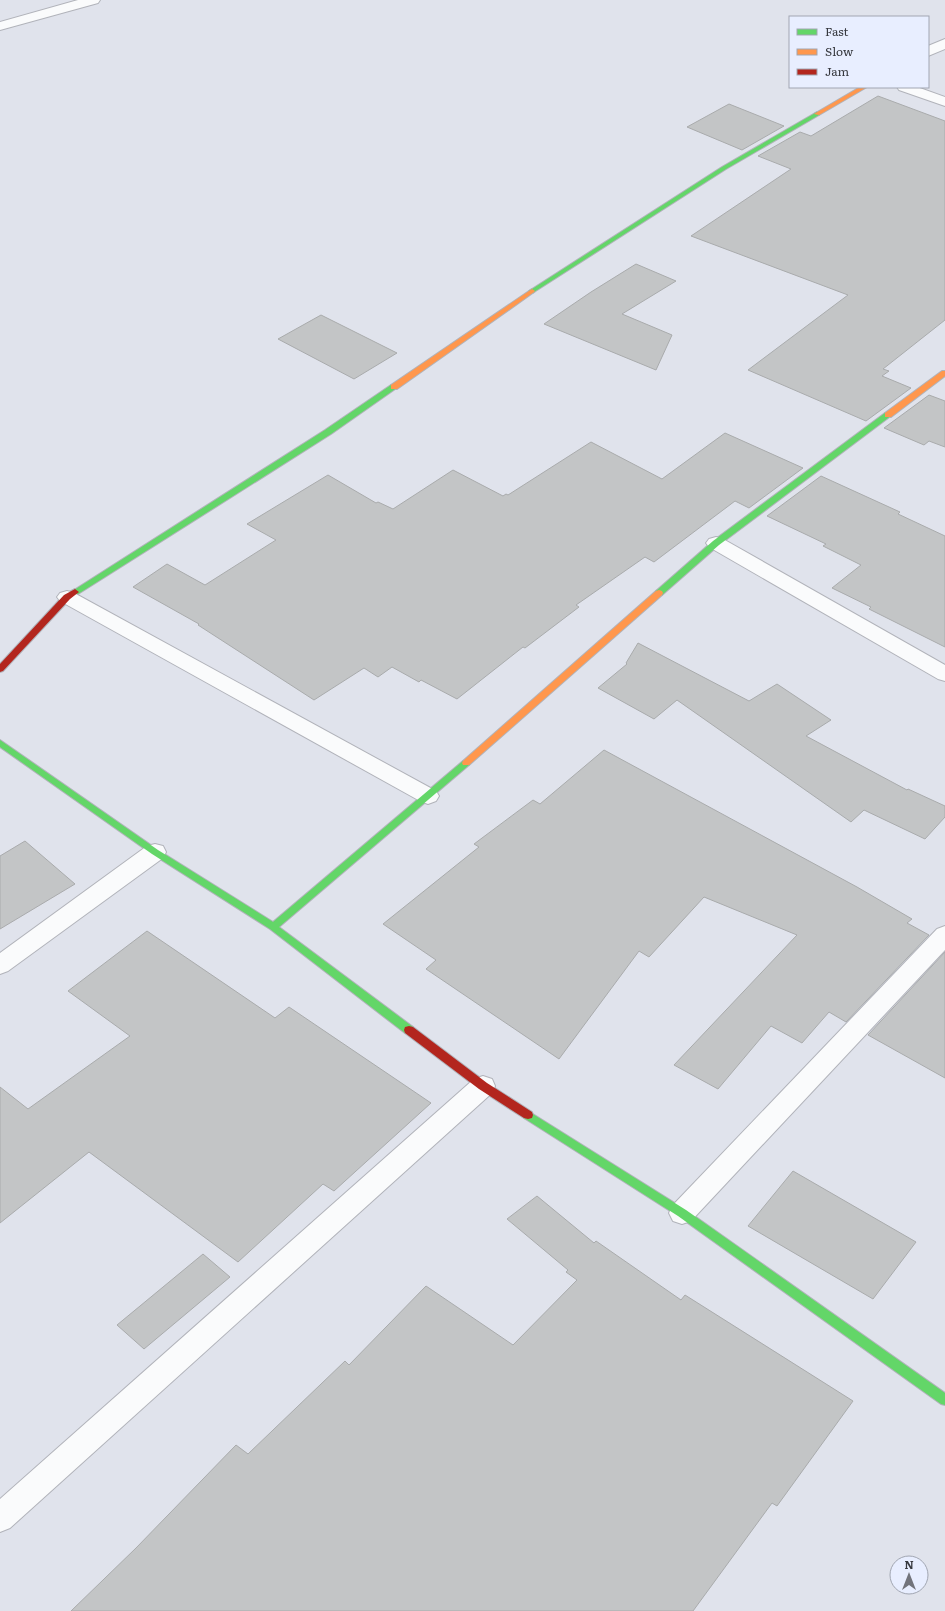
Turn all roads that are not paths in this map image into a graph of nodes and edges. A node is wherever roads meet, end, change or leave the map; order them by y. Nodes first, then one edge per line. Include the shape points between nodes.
1 (91, 0) edge
2 (0, 26) edge
3 (945, 43) edge
4 (929, 51) edge
5 (862, 88) edge
6 (907, 88) edge
7 (945, 102) edge
8 (945, 373) edge
9 (716, 543) junction
10 (67, 597) junction
11 (0, 669) edge
12 (945, 674) edge
13 (0, 743) edge
14 (428, 796) junction
15 (155, 852) junction
16 (273, 926) junction
17 (945, 935) edge
18 (0, 965) edge
19 (483, 1086) junction
20 (682, 1213) junction
21 (945, 1400) edge
22 (0, 1518) edge

1 - 2 street
3 - 4 street
5 - 10 street via 724,168 531,292 328,432
6 - 7 street
8 - 9 street
9 - 12 street
9 - 14 street
10 - 11 street
10 - 14 street
13 - 15 street
14 - 16 street
15 - 16 street
15 - 18 street
16 - 19 street
17 - 20 street
19 - 20 street
19 - 22 street
20 - 21 street

